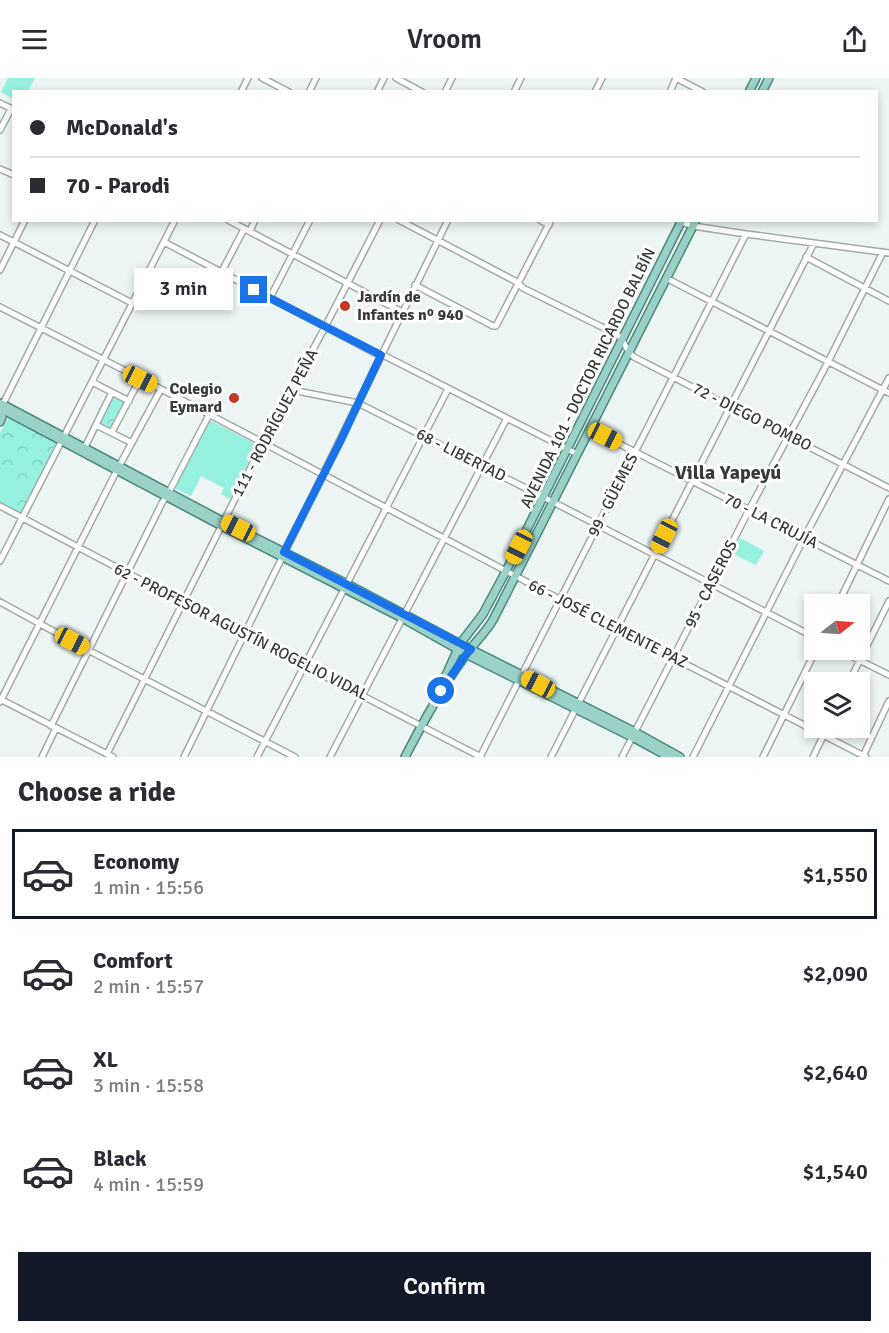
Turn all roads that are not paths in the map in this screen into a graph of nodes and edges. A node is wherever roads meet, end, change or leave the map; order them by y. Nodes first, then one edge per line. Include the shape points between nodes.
1 (262, 78) edge
2 (396, 78) edge
3 (676, 78) edge
4 (285, 90) edge
5 (418, 90) edge
6 (699, 90) edge
7 (0, 103) edge
8 (12, 109) edge
9 (0, 130) edge
10 (24, 222) edge
11 (94, 222) edge
12 (174, 222) edge
13 (232, 222) edge
14 (253, 222) edge
15 (309, 222) edge
16 (379, 222) edge
17 (403, 222) edge
18 (447, 222) edge
19 (681, 222) edge
20 (550, 223) edge
21 (694, 223) edge
22 (247, 230) junction
23 (746, 234) junction
24 (0, 235) edge
25 (438, 241) junction
26 (14, 242) junction
27 (164, 242) junction
28 (814, 243) junction
29 (886, 252) edge
30 (292, 254) junction
31 (806, 257) junction
32 (0, 270) edge
33 (70, 272) junction
34 (221, 273) junction
35 (666, 278) junction
36 (348, 283) junction
37 (518, 284) junction
38 (415, 285) junction
39 (865, 288) junction
40 (270, 298) junction
41 (889, 301) edge
42 (132, 303) junction
43 (712, 303) junction
44 (0, 307) edge
45 (402, 312) junction
46 (326, 327) junction
47 (41, 328) junction
48 (768, 331) junction
49 (622, 339) junction
50 (629, 352) junction
51 (381, 355) junction
52 (103, 359) junction
53 (828, 362) junction
54 (674, 377) junction
55 (889, 378) edge
56 (140, 379) junction
57 (92, 382) junction
58 (448, 388) junction
59 (161, 389) junction
60 (292, 390) junction
61 (112, 392) junction
62 (886, 392) edge
63 (129, 401) junction
64 (358, 403) junction
65 (730, 406) junction
66 (1, 407) edge
67 (209, 415) junction
68 (507, 418) junction
69 (0, 422) edge
70 (96, 425) junction
71 (590, 429) junction
72 (112, 432) junction
73 (424, 436) junction
74 (788, 436) junction
75 (63, 438) junction
76 (132, 443) junction
77 (263, 443) junction
78 (85, 447) junction
79 (568, 449) junction
80 (635, 452) junction
81 (577, 454) junction
82 (843, 465) junction
83 (482, 466) junction
84 (119, 468) junction
85 (323, 475) junction
86 (691, 480) junction
87 (889, 488) edge
88 (168, 494) junction
89 (544, 497) junction
90 (889, 499) edge
91 (553, 502) junction
92 (0, 506) edge
93 (387, 508) junction
94 (749, 510) junction
95 (22, 518) junction
96 (223, 524) junction
97 (598, 525) junction
98 (804, 538) junction
99 (443, 539) junction
100 (78, 547) junction
101 (283, 554) junction
102 (654, 554) junction
103 (0, 561) edge
104 (857, 565) junction
105 (507, 571) junction
106 (128, 573) junction
107 (516, 576) junction
108 (889, 581) edge
109 (711, 584) junction
110 (346, 586) junction
111 (843, 594) edge
112 (561, 600) junction
113 (889, 601) edge
114 (0, 602) edge
115 (183, 602) junction
116 (766, 613) junction
117 (403, 616) junction
118 (39, 623) junction
119 (616, 629) junction
120 (804, 632) edge
121 (243, 634) junction
122 (459, 646) junction
123 (88, 650) junction
124 (469, 651) junction
125 (673, 657) junction
126 (811, 660) edge
127 (860, 661) junction
128 (304, 665) junction
129 (854, 672) edge
130 (889, 675) edge
131 (145, 678) junction
132 (521, 678) junction
133 (729, 687) junction
134 (362, 695) junction
135 (1, 700) edge
136 (889, 701) edge
137 (432, 705) junction
138 (577, 707) junction
139 (207, 710) junction
140 (784, 714) junction
141 (804, 724) edge
142 (421, 726) junction
143 (53, 727) junction
144 (633, 735) junction
145 (822, 738) edge
146 (830, 738) edge
147 (266, 741) junction
148 (110, 756) edge
149 (864, 756) edge
150 (42, 757) edge
151 (184, 757) edge
152 (257, 757) edge
153 (295, 757) edge
154 (330, 757) edge
155 (405, 757) edge
156 (480, 757) edge
157 (551, 757) edge
158 (622, 757) edge
159 (669, 757) edge
160 (680, 757) edge
161 (693, 757) edge
162 (763, 757) edge
163 (813, 757) edge

1 - 4 street
2 - 5 street
3 - 6 street
7 - 8 street
8 - 9 street
10 - 26 street
11 - 33 street
12 - 27 street
13 - 22 street
14 - 22 street
15 - 30 street
16 - 36 street, 111 - RODRÍGUEZ PEÑA
17 - 25 street
18 - 25 street
19 - 49 main road, AVENIDA 101 - DOCTOR RICARDO BALBÍN
20 - 37 street
21 - 23 street
21 - 35 main road, AVENIDA 101 - DOCTOR RICARDO BALBÍN
22 - 30 street
22 - 34 street
23 - 28 street
23 - 43 street, 99 - GÜEMES
24 - 26 street
25 - 37 street
25 - 38 street
26 - 32 street
26 - 33 street
27 - 34 street
27 - 42 street
28 - 29 street
28 - 31 street
29 - 39 street, 95 - CASEROS
30 - 36 street
30 - 40 street
31 - 39 street
31 - 48 street
33 - 42 street
33 - 47 street
34 - 40 street
35 - 43 street
35 - 50 main road, AVENIDA 101 - DOCTOR RICARDO BALBÍN
36 - 45 street
36 - 46 street, 111 - RODRÍGUEZ PEÑA
37 - 38 street via 496,326
37 - 49 street
38 - 45 street
39 - 41 street
39 - 53 street, 95 - CASEROS
40 - 46 street
42 - 52 street
43 - 48 street
43 - 54 street, 99 - GÜEMES
44 - 47 street, 66 - JOSÉ CLEMENTE PAZ
45 - 51 street
46 - 51 street
46 - 60 street, 111 - RODRÍGUEZ PEÑA
47 - 52 street, 66 - JOSÉ CLEMENTE PAZ
47 - 66 street
48 - 53 street
48 - 65 street
49 - 50 street
49 - 79 main road, AVENIDA 101 - DOCTOR RICARDO BALBÍN
50 - 54 street, 72 - DIEGO POMBO
50 - 71 main road, AVENIDA 101 - DOCTOR RICARDO BALBÍN
51 - 58 street
51 - 64 street
52 - 56 street, 66 - JOSÉ CLEMENTE PAZ
52 - 57 street
53 - 62 street
53 - 74 street, 95 - CASEROS
54 - 65 street, 72 - DIEGO POMBO
54 - 80 street, 99 - GÜEMES
55 - 62 street
56 - 59 street, 66 - JOSÉ CLEMENTE PAZ
56 - 63 street
57 - 61 street
57 - 75 street
58 - 68 street
58 - 73 street
59 - 67 street, 66 - JOSÉ CLEMENTE PAZ
59 - 76 street
60 - 64 street, 68 - LIBERTAD
60 - 77 street, 111 - RODRÍGUEZ PEÑA
61 - 63 street
61 - 70 street
62 - 82 street
63 - 72 street
64 - 73 street, 68 - LIBERTAD
64 - 85 street
65 - 74 street, 72 - DIEGO POMBO
65 - 86 street
66 - 69 main road
66 - 75 main road
67 - 77 street, 66 - JOSÉ CLEMENTE PAZ
67 - 88 street
68 - 79 street
68 - 83 street
70 - 72 street
70 - 78 street
71 - 80 street, 70 - LA CRUJÍA
71 - 81 main road, AVENIDA 101 - DOCTOR RICARDO BALBÍN
72 - 76 street
73 - 83 street, 68 - LIBERTAD
73 - 93 street
74 - 82 street, 72 - DIEGO POMBO
74 - 94 street, 95 - CASEROS
75 - 78 main road
75 - 84 main road
75 - 95 street
76 - 84 street
77 - 85 street, 66 - JOSÉ CLEMENTE PAZ
77 - 96 street, 111 - RODRÍGUEZ PEÑA
78 - 84 main road
79 - 81 street
79 - 89 main road, AVENIDA 101 - DOCTOR RICARDO BALBÍN
80 - 86 street, 70 - LA CRUJÍA
80 - 97 street, 99 - GÜEMES
81 - 91 main road, AVENIDA 101 - DOCTOR RICARDO BALBÍN
82 - 87 street, 72 - DIEGO POMBO
82 - 98 street
83 - 89 street, 68 - LIBERTAD
83 - 99 street
84 - 88 main road
84 - 100 street
85 - 93 street, 66 - JOSÉ CLEMENTE PAZ
85 - 101 street
86 - 94 street, 70 - LA CRUJÍA
86 - 102 street
88 - 96 main road
88 - 106 street
89 - 91 street, 68 - LIBERTAD
89 - 105 main road, AVENIDA 101 - DOCTOR RICARDO BALBÍN
90 - 104 street
91 - 97 street, 68 - LIBERTAD
91 - 107 main road, AVENIDA 101 - DOCTOR RICARDO BALBÍN
92 - 95 street, 62 - PROFESOR AGUSTÍN ROGELIO VIDAL
93 - 99 street, 66 - JOSÉ CLEMENTE PAZ
93 - 110 street
94 - 98 street, 70 - LA CRUJÍA
94 - 109 street, 95 - CASEROS
95 - 100 street, 62 - PROFESOR AGUSTÍN ROGELIO VIDAL
95 - 103 street
96 - 101 main road
96 - 115 street, 111 - RODRÍGUEZ PEÑA
97 - 102 street, 68 - LIBERTAD
97 - 112 street, 99 - GÜEMES
98 - 104 street, 70 - LA CRUJÍA
98 - 116 street
99 - 105 street, 66 - JOSÉ CLEMENTE PAZ
99 - 117 street
100 - 106 street, 62 - PROFESOR AGUSTÍN ROGELIO VIDAL
100 - 118 street
101 - 110 main road
101 - 121 street
102 - 109 street, 68 - LIBERTAD
102 - 119 street
104 - 108 street, 70 - LA CRUJÍA
104 - 111 street
105 - 107 street, 66 - JOSÉ CLEMENTE PAZ
105 - 122 main road, AVENIDA 101 - DOCTOR RICARDO BALBÍN
106 - 115 street, 62 - PROFESOR AGUSTÍN ROGELIO VIDAL
106 - 123 street
107 - 112 street, 66 - JOSÉ CLEMENTE PAZ
107 - 124 main road, AVENIDA 101 - DOCTOR RICARDO BALBÍN via 492,623
109 - 116 street, 68 - LIBERTAD
109 - 125 street, 95 - CASEROS
110 - 117 main road
110 - 128 street
112 - 119 street, 66 - JOSÉ CLEMENTE PAZ
112 - 132 street, 99 - GÜEMES
113 - 127 street
114 - 118 street
115 - 121 street, 62 - PROFESOR AGUSTÍN ROGELIO VIDAL
115 - 131 street, 111 - RODRÍGUEZ PEÑA
116 - 120 street, 68 - LIBERTAD
116 - 133 street
117 - 122 main road
117 - 134 street
118 - 123 street
118 - 135 street
119 - 125 street, 66 - JOSÉ CLEMENTE PAZ
119 - 138 street
121 - 128 street, 62 - PROFESOR AGUSTÍN ROGELIO VIDAL
121 - 139 street
122 - 124 main road
122 - 137 main road, AVENIDA 101 - DOCTOR RICARDO BALBÍN
123 - 131 street
123 - 143 street
124 - 132 main road
124 - 137 main road, AVENIDA 101 - DOCTOR RICARDO BALBÍN
125 - 133 street, 66 - JOSÉ CLEMENTE PAZ
125 - 144 street, 95 - CASEROS
126 - 140 street
127 - 129 street
127 - 130 street
128 - 134 street, 62 - PROFESOR AGUSTÍN ROGELIO VIDAL
128 - 147 street
131 - 139 street
131 - 148 street, 111 - RODRÍGUEZ PEÑA
132 - 138 main road
132 - 156 street, 99 - GÜEMES
133 - 140 street, 66 - JOSÉ CLEMENTE PAZ
133 - 161 street
134 - 142 street, 62 - PROFESOR AGUSTÍN ROGELIO VIDAL
134 - 154 street
135 - 143 street
136 - 149 street
137 - 142 main road, AVENIDA 101 - DOCTOR RICARDO BALBÍN
138 - 144 main road
138 - 157 street
139 - 147 street
139 - 151 street
140 - 141 street, 66 - JOSÉ CLEMENTE PAZ
140 - 162 street
142 - 155 main road, AVENIDA 101 - DOCTOR RICARDO BALBÍN
142 - 156 street, 62 - PROFESOR AGUSTÍN ROGELIO VIDAL
143 - 148 street
143 - 150 street
144 - 158 street, 95 - CASEROS
144 - 159 main road
144 - 160 main road
145 - 163 street
146 - 149 street, 66 - JOSÉ CLEMENTE PAZ
147 - 152 street
147 - 153 street

